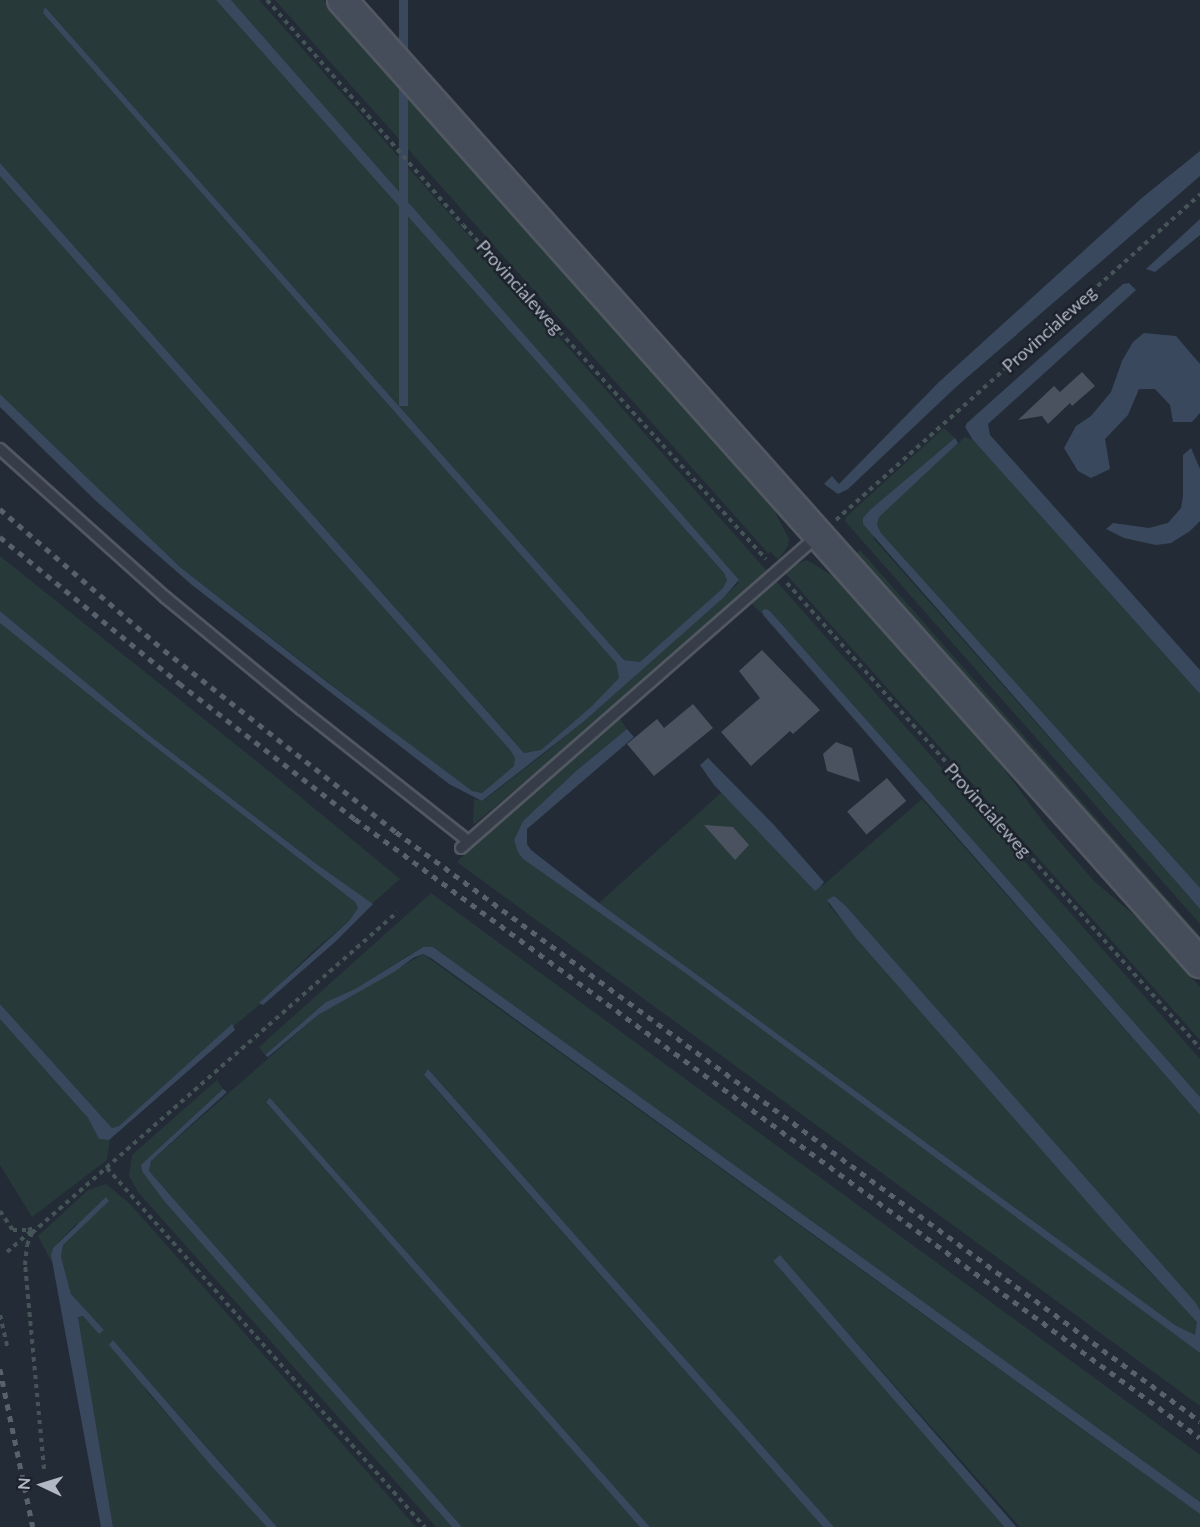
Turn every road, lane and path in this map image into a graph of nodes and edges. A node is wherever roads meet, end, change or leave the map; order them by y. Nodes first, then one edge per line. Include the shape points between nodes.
1 (267, 0) edge
2 (342, 0) edge
3 (1200, 194) edge
4 (0, 449) edge
5 (817, 536) junction
6 (776, 571) junction
7 (397, 912) dead end
8 (1200, 963) edge
9 (1200, 1048) edge
10 (107, 1168) junction
11 (0, 1211) edge
12 (36, 1227) junction
13 (7, 1252) dead end
14 (0, 1315) edge
15 (8, 1349) dead end
16 (44, 1468) dead end
17 (425, 1527) edge

1 - 6 path, Provincialeweg via 463,225
2 - 5 main road
3 - 5 path, Provincialeweg
4 - 6 lane via 165,597 465,844
5 - 6 lane
5 - 8 main road
6 - 9 path, Provincialeweg
7 - 10 path
10 - 12 path
10 - 17 path
11 - 12 path via 13,1230
12 - 13 path
12 - 16 path via 27,1245 25,1265
14 - 15 path

